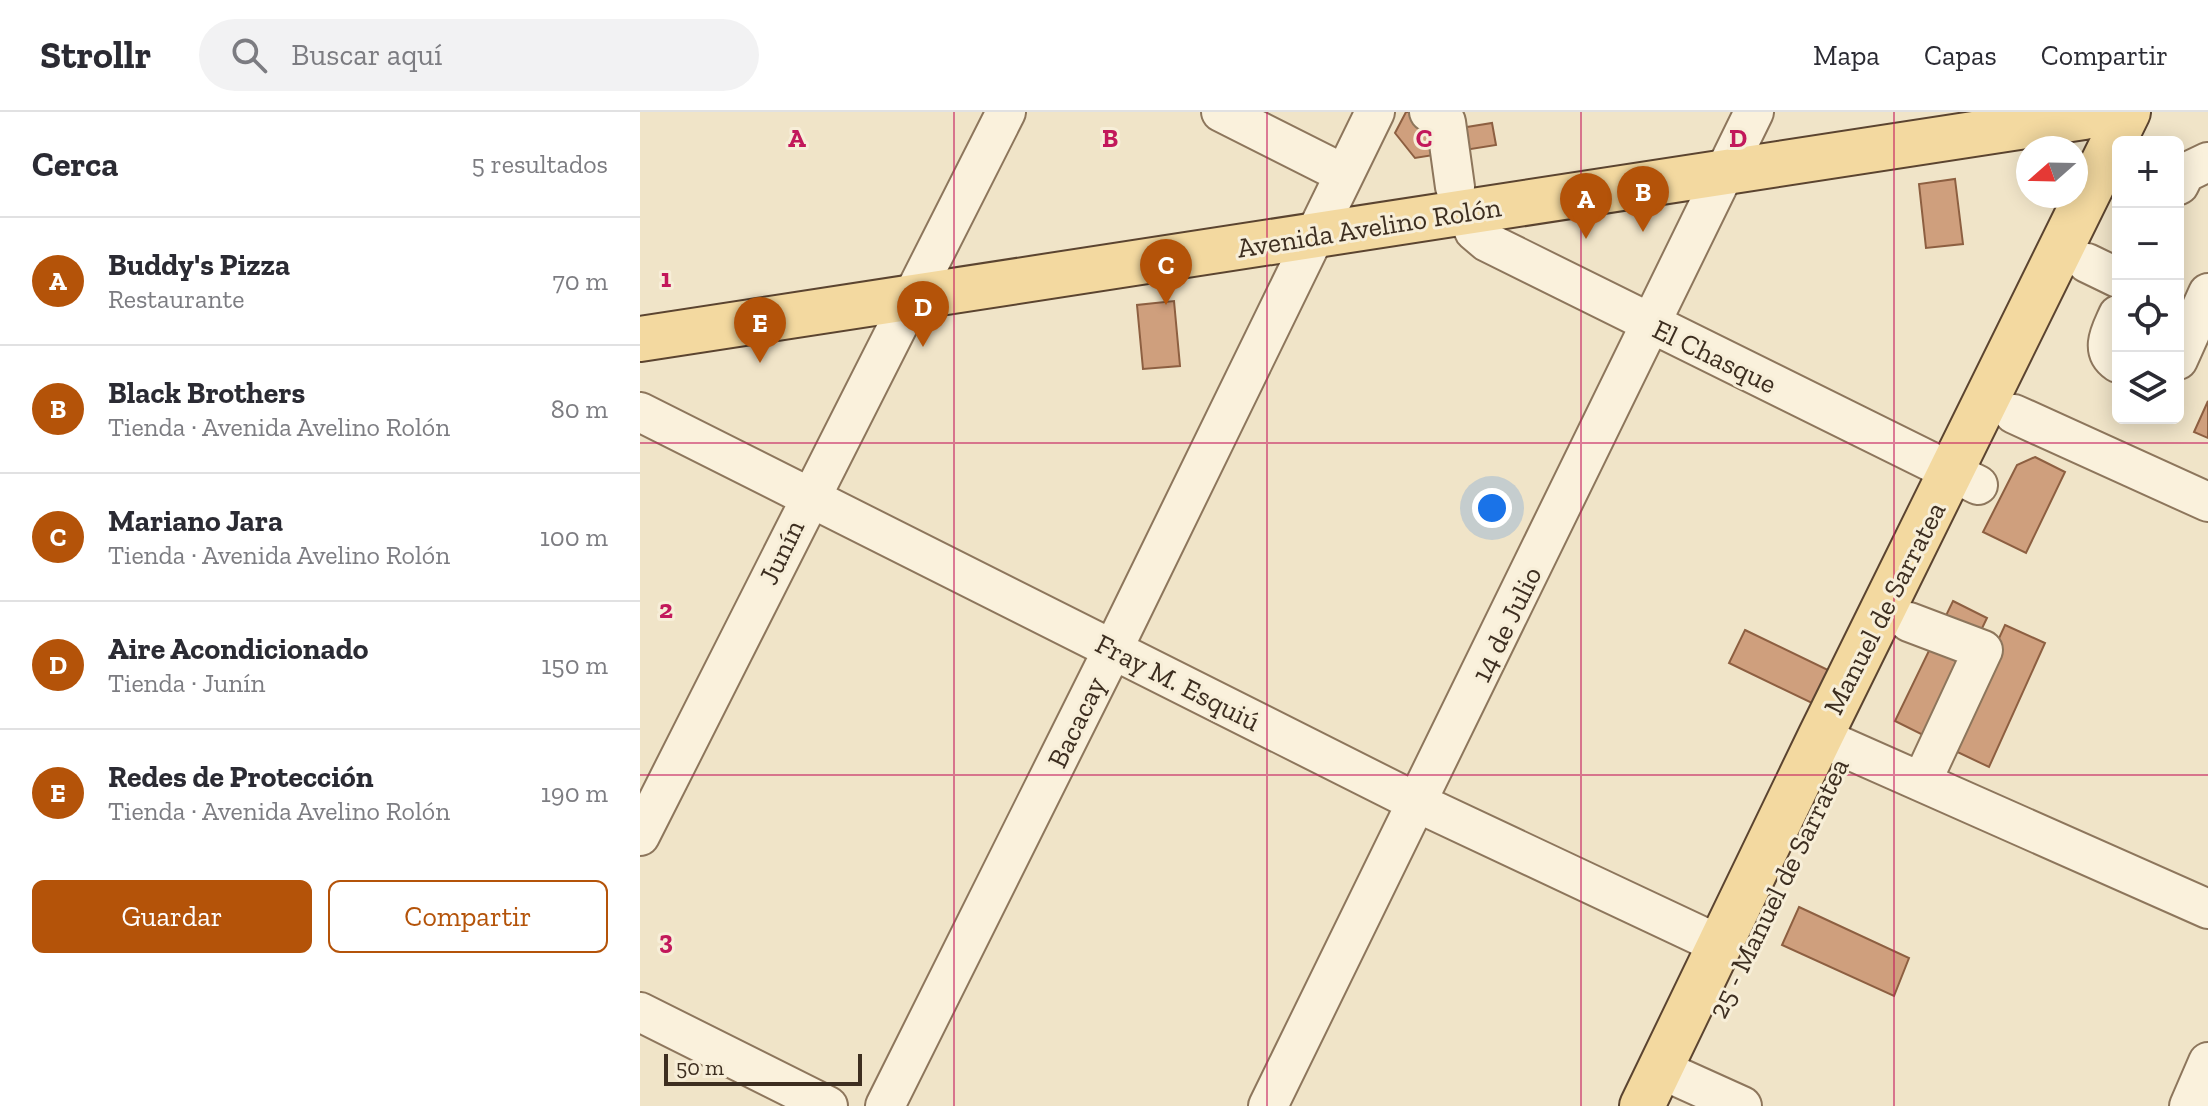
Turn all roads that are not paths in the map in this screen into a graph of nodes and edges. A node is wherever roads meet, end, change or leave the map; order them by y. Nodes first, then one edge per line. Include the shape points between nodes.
1 (1006, 112) edge
2 (1221, 112) edge
3 (1375, 112) edge
4 (1429, 112) edge
5 (1934, 112) edge
6 (2098, 112) edge
7 (2128, 112) edge
8 (2158, 112) edge
9 (2147, 136) edge
10 (1740, 142) edge
11 (2208, 162) edge
12 (2184, 175) edge
13 (2184, 188) edge
14 (2208, 198) edge
15 (1461, 199) junction
16 (1328, 206) junction
17 (2116, 208) edge
18 (2102, 270) edge
19 (918, 285) junction
20 (2208, 293) edge
21 (640, 315) edge
22 (1652, 325) junction
23 (2112, 329) edge
24 (640, 339) edge
25 (2182, 352) edge
26 (2112, 359) edge
27 (640, 412) edge
28 (2014, 414) junction
29 (1965, 479) junction
30 (808, 499) junction
31 (2208, 502) edge
32 (1909, 622) junction
33 (1113, 649) junction
34 (1833, 743) junction
35 (1922, 781) junction
36 (1418, 803) junction
37 (640, 836) edge
38 (2208, 909) edge
39 (1720, 945) junction
40 (640, 1012) edge
41 (2208, 1062) edge
42 (1664, 1090) edge
43 (828, 1106) edge
44 (885, 1106) edge
45 (1268, 1106) edge
46 (1742, 1106) edge
47 (2189, 1106) edge

1 - 19 street, Junín
2 - 16 street
3 - 16 street, Bacacay
4 - 15 street via 1446,122
5 - 10 main road, Avenida Avelino Rolón
6 - 10 main road, Avenida Avelino Rolón
7 - 29 main road, Manuel de Sarratea
8 - 9 main road
10 - 15 main road, Avenida Avelino Rolón
10 - 22 street, 14 de Julio
11 - 12 street
13 - 14 street
15 - 16 main road, Avenida Avelino Rolón
15 - 22 street, El Chasque via 1474,231 1487,242
16 - 19 main road, Avenida Avelino Rolón
16 - 33 street, Bacacay
17 - 18 main road, 25 - Manuel de Sarratea
18 - 28 main road, 25 - Manuel de Sarratea
19 - 21 main road, Avenida Avelino Rolón
19 - 24 main road, Avenida Avelino Rolón
19 - 30 street, Junín
20 - 25 street
22 - 29 street, El Chasque
22 - 36 street, 14 de Julio
23 - 26 street via 2107,341
27 - 30 street, Fray M. Esquiú
28 - 29 main road, 25 - Manuel de Sarratea
28 - 31 street
29 - 32 main road, 25 - Manuel de Sarratea
29 - 34 main road, Manuel de Sarratea
30 - 33 street, Fray M. Esquiú
30 - 37 street, Junín
32 - 34 main road, 25 - Manuel de Sarratea
32 - 35 street via 1983,650
33 - 36 street, Fray M. Esquiú
33 - 44 street, Bacacay
34 - 35 street
34 - 39 main road, Manuel de Sarratea
34 - 42 main road, 25 - Manuel de Sarratea
35 - 38 street
36 - 39 street, Fray M. Esquiú
36 - 45 street, 14 de Julio
39 - 42 main road, Manuel de Sarratea
40 - 43 street
41 - 47 street
42 - 46 street

